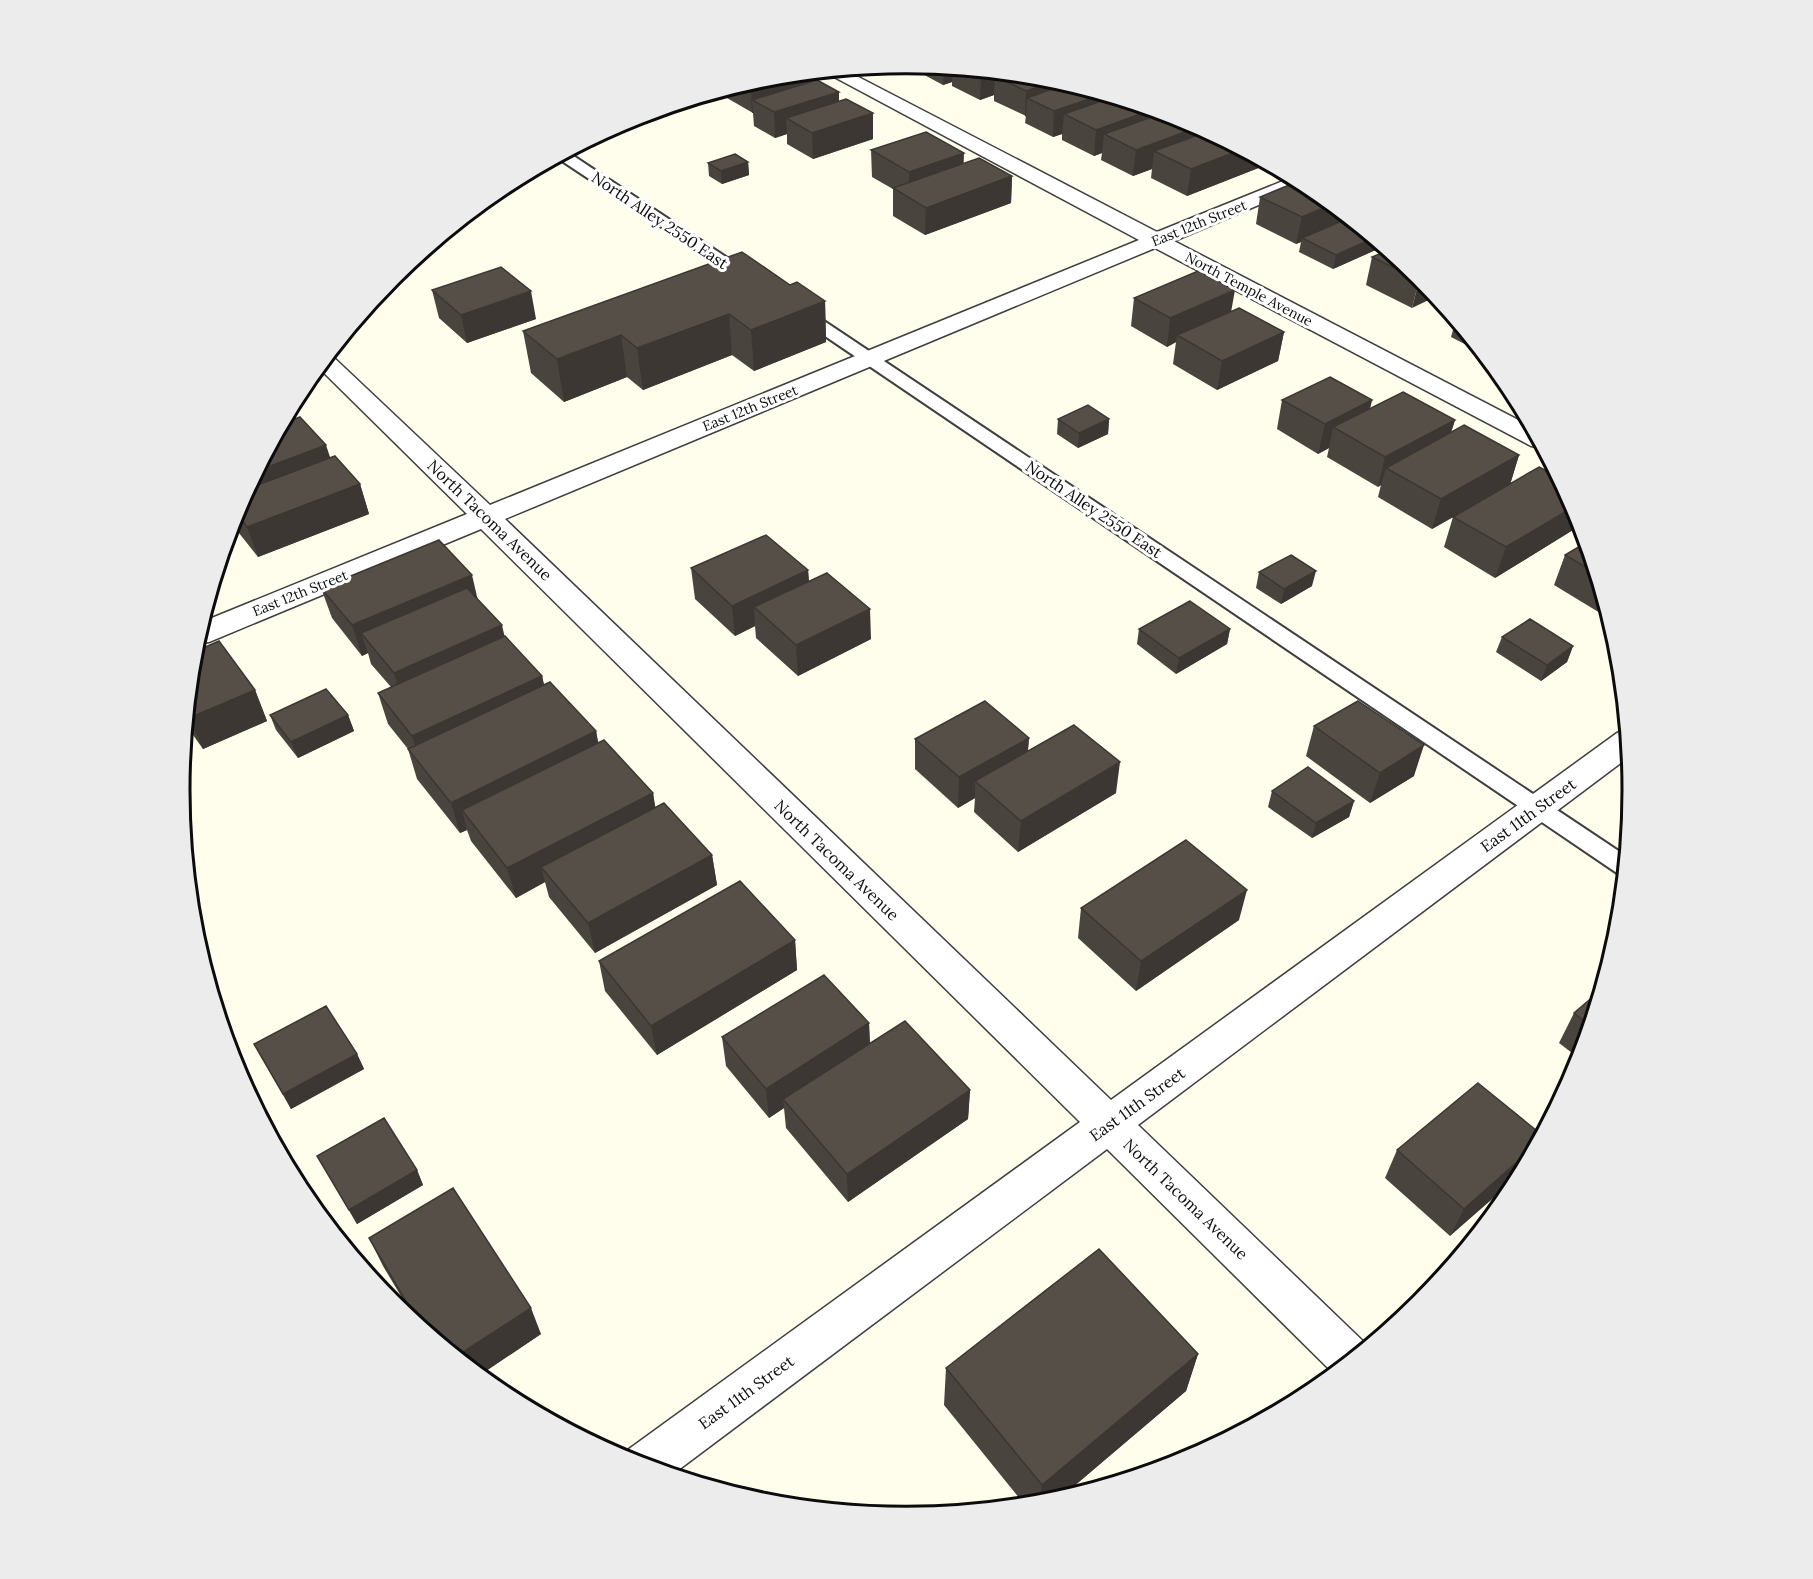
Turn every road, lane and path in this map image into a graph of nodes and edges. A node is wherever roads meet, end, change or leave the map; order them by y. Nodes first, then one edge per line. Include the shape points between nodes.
1 (844, 77) edge
2 (568, 159) edge
3 (1291, 186) edge
4 (1157, 241) junction
5 (765, 289) edge
6 (784, 302) edge
7 (870, 359) junction
8 (330, 365) edge
9 (1529, 435) edge
10 (486, 517) junction
11 (209, 631) edge
12 (1621, 746) edge
13 (1538, 808) junction
14 (1618, 862) edge
15 (1109, 1124) junction
16 (1346, 1355) edge
17 (655, 1460) edge

1 - 4 street, North Temple Avenue
2 - 5 lane, North Alley 2550 East
3 - 4 street, East 12th Street
4 - 7 street, East 12th Street
4 - 9 street, North Temple Avenue
6 - 7 lane, North Alley 2550 East
7 - 10 street, East 12th Street
7 - 13 lane, North Alley 2550 East
8 - 10 street, North Tacoma Avenue
10 - 11 street, East 12th Street
10 - 15 street, North Tacoma Avenue
12 - 13 street, East 11th Street
13 - 14 lane, North Alley 2550 East
13 - 15 street, East 11th Street
15 - 16 street, North Tacoma Avenue
15 - 17 street, East 11th Street

